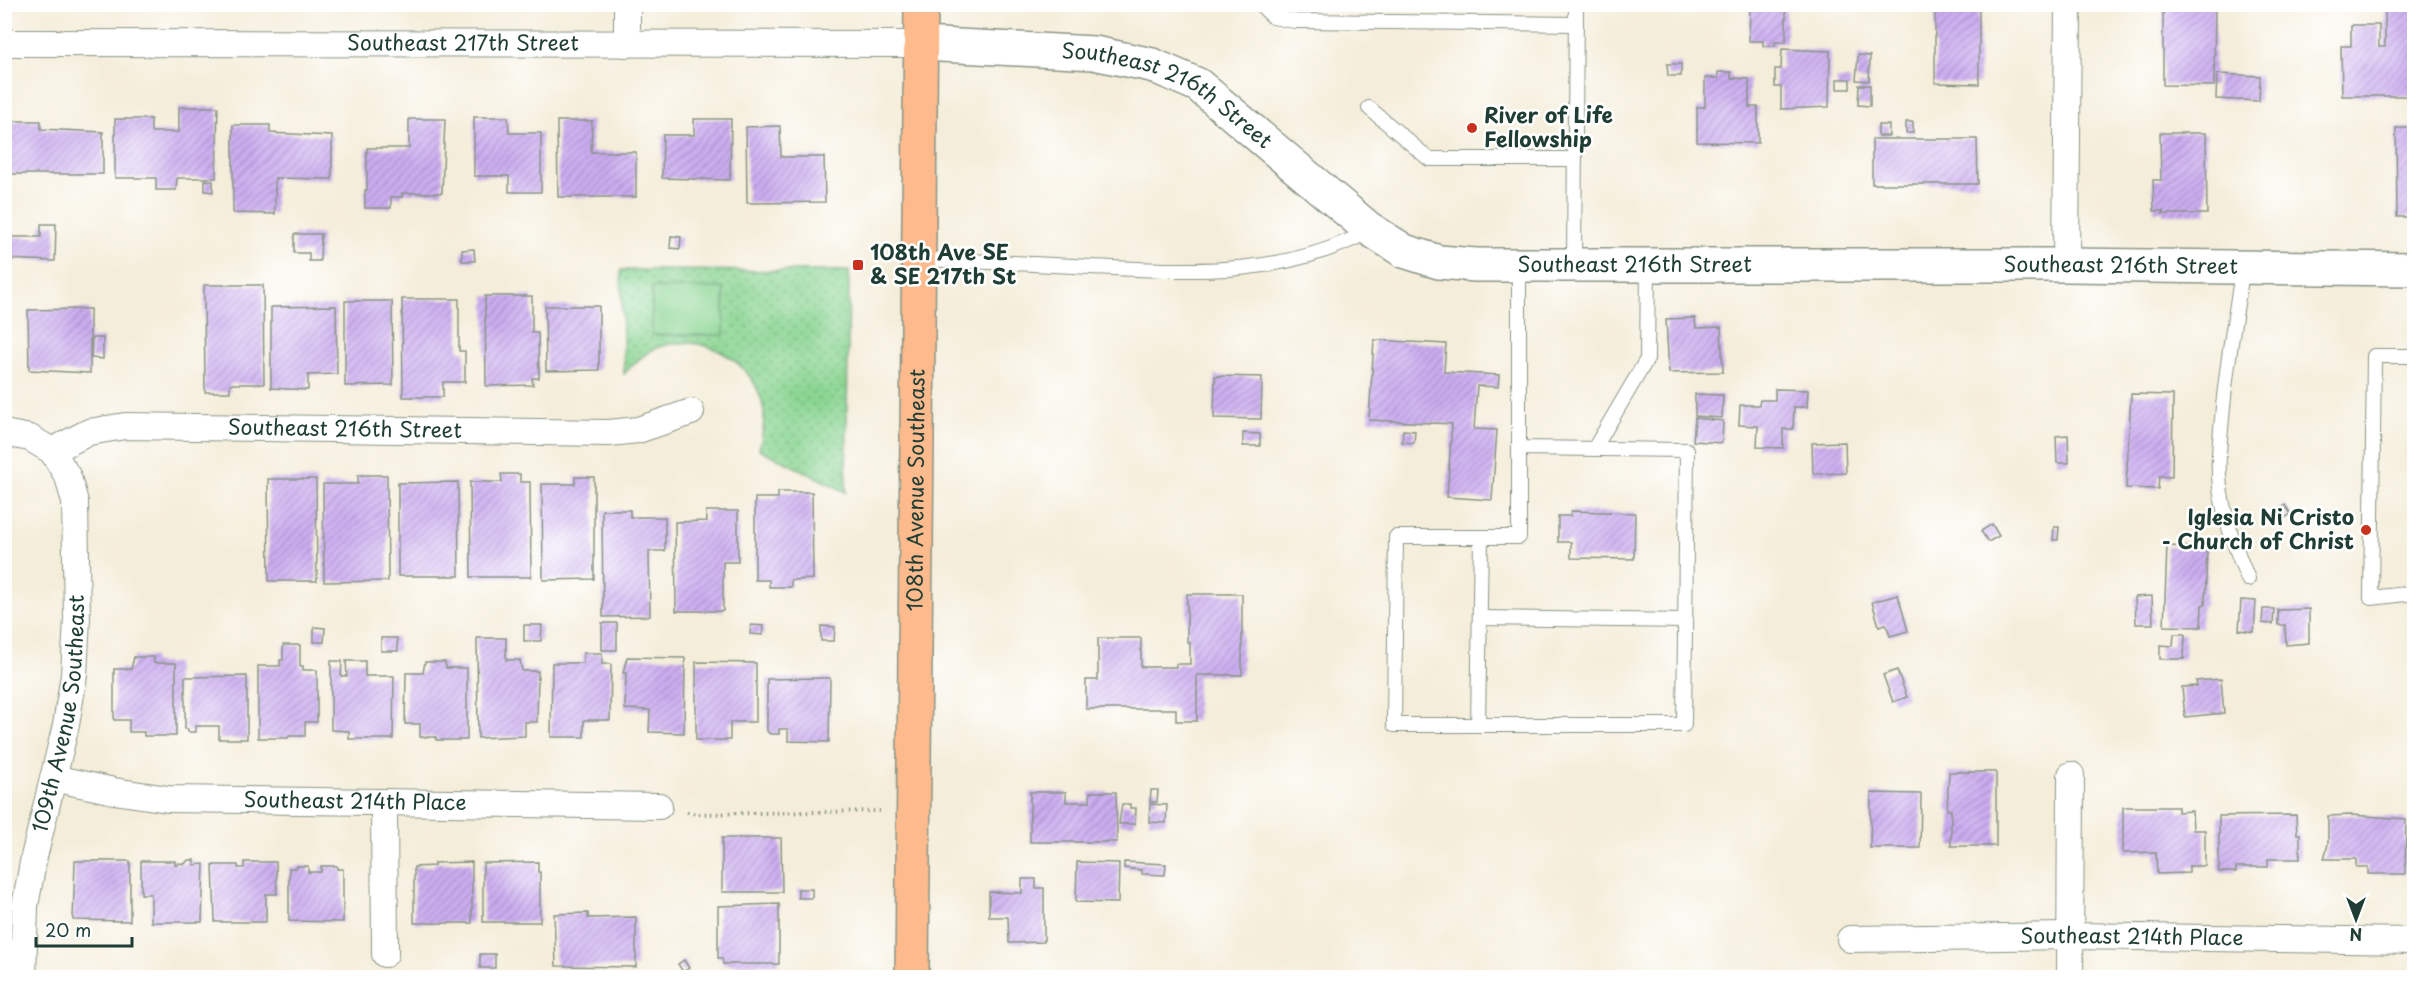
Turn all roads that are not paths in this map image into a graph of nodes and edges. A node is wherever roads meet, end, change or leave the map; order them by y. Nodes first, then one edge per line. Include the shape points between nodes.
1 (627, 4) edge
2 (921, 4) edge
3 (1260, 4) edge
4 (1576, 4) edge
5 (2068, 4) edge
6 (1576, 24) junction
7 (4, 43) edge
8 (921, 44) junction
9 (627, 45) junction
10 (1369, 108) dead end
11 (1575, 159) junction
12 (1371, 230) junction
13 (919, 259) junction
14 (1519, 265) junction
15 (1574, 265) junction
16 (1648, 265) junction
17 (2066, 266) junction
18 (2243, 267) junction
19 (2415, 269) edge
20 (2415, 356) edge
21 (691, 412) dead end
22 (4, 433) edge
23 (1519, 448) junction
24 (1594, 449) junction
25 (52, 451) junction
26 (1481, 537) junction
27 (2248, 579) dead end
28 (2415, 593) edge
29 (1480, 618) junction
30 (1685, 621) junction
31 (1478, 725) junction
32 (2071, 775) dead end
33 (52, 778) junction
34 (384, 804) junction
35 (659, 806) road end
36 (2071, 936) junction
37 (1850, 939) dead end
38 (2415, 941) edge
39 (385, 954) dead end
40 (4, 977) edge
41 (23, 977) edge
42 (912, 978) edge
43 (2070, 978) edge

1 - 9 street
2 - 8 main road, 108th Avenue Southeast
3 - 6 lane via 1273,17 1294,21
4 - 6 lane
5 - 17 street
6 - 11 lane
7 - 9 street, Southeast 217th Street
8 - 9 street, Southeast 217th Street
8 - 12 street, Southeast 216th Street via 1094,53 1152,65 1198,85
8 - 13 main road, 108th Avenue Southeast
10 - 11 lane via 1429,159
11 - 15 lane
12 - 13 lane via 1345,244 1294,261 1243,269 1156,270
12 - 14 street, Southeast 216th Street via 1404,251 1439,262
13 - 42 main road, 108th Avenue Southeast
14 - 15 street, Southeast 216th Street
14 - 23 lane
15 - 16 street, Southeast 216th Street
16 - 17 street, Southeast 216th Street
16 - 24 lane via 1647,359
17 - 18 street, Southeast 216th Street
18 - 19 street, Southeast 216th Street
18 - 27 lane via 2218,454 2220,488
20 - 28 lane via 2374,356 2371,598
21 - 25 street, Southeast 216th Street via 638,430 609,433 125,426 89,432
22 - 25 street via 30,438
23 - 24 lane
23 - 26 lane via 1519,537
24 - 30 lane via 1687,450
25 - 33 street, 109th Avenue Southeast via 68,477 75,502 77,618 74,675
26 - 29 lane
26 - 31 lane via 1396,537 1394,725
29 - 30 lane
29 - 31 lane
30 - 31 lane via 1684,725
32 - 36 street
33 - 34 street, Southeast 214th Place via 168,799
33 - 41 street, 109th Avenue Southeast via 25,906
34 - 35 street, Southeast 214th Place
34 - 39 street
36 - 37 street, Southeast 214th Place
36 - 38 street, Southeast 214th Place
36 - 43 street
40 - 41 street

